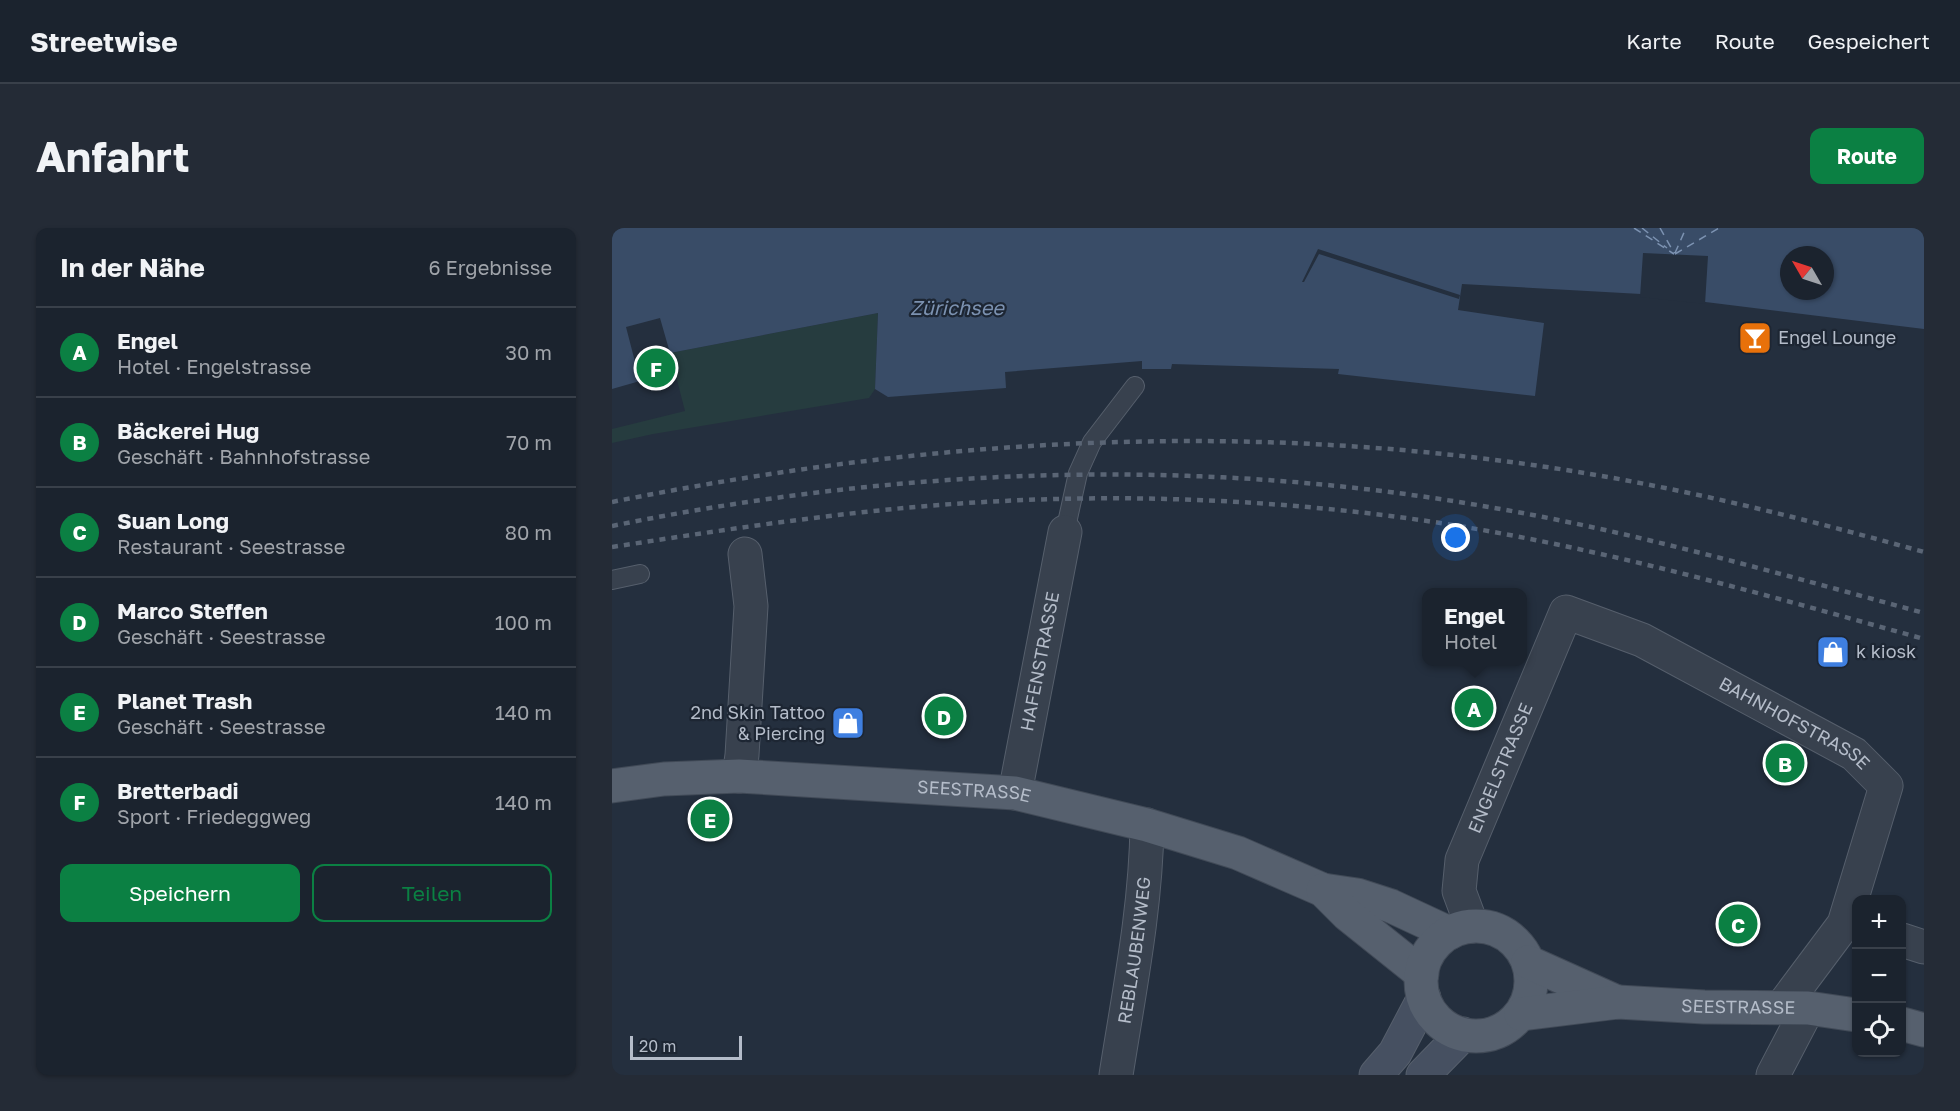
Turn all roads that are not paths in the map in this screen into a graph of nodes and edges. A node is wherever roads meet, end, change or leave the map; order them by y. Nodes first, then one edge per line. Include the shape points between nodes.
1 (1135, 386) dead end
2 (1065, 532) joint
3 (745, 554) dead end
4 (640, 574) dead end
5 (612, 580) edge
6 (1566, 612) joint
7 (739, 776) junction
8 (612, 786) edge
9 (1015, 793) junction
10 (1147, 825) junction
11 (1323, 890) junction
12 (1850, 926) edge
13 (1460, 930) junction
14 (1906, 941) edge
15 (1924, 947) edge
16 (1528, 962) junction
17 (1423, 986) junction
18 (1618, 1002) junction
19 (1795, 1007) junction
20 (1521, 1014) junction
21 (1852, 1014) edge
22 (1906, 1025) edge
23 (1924, 1030) edge
24 (1463, 1034) junction
25 (1116, 1075) edge
26 (1376, 1075) edge
27 (1423, 1075) edge
28 (1773, 1075) edge

1 - 2 lane via 1092,442 1078,473
2 - 9 street, HAFENSTRASSE
3 - 7 street via 751,606
4 - 5 lane
6 - 12 street, BAHNHOFSTRASSE via 1642,640 1854,754 1886,786
6 - 13 street, ENGELSTRASSE via 1462,860
7 - 8 main road, SEESTRASSE
7 - 9 main road, SEESTRASSE
9 - 10 main road, SEESTRASSE
10 - 11 main road, SEESTRASSE via 1238,853
10 - 25 street, REBLAUBENWEG via 1134,960
11 - 13 main road, SEESTRASSE via 1357,895
11 - 17 main road, SEESTRASSE
12 - 19 street, BAHNHOFSTRASSE
13 - 16 main road via 1500,931 1512,939
13 - 17 main road via 1431,950
14 - 15 street
16 - 18 main road, SEESTRASSE
16 - 20 main road via 1531,989
17 - 24 main road via 1429,1008 1443,1025
17 - 26 main road via 1395,1053
18 - 19 main road, SEESTRASSE
18 - 20 main road, SEESTRASSE
19 - 21 main road, SEESTRASSE
19 - 28 street, BAHNHOFSTRASSE
20 - 24 main road via 1489,1035
22 - 23 main road
24 - 27 main road

